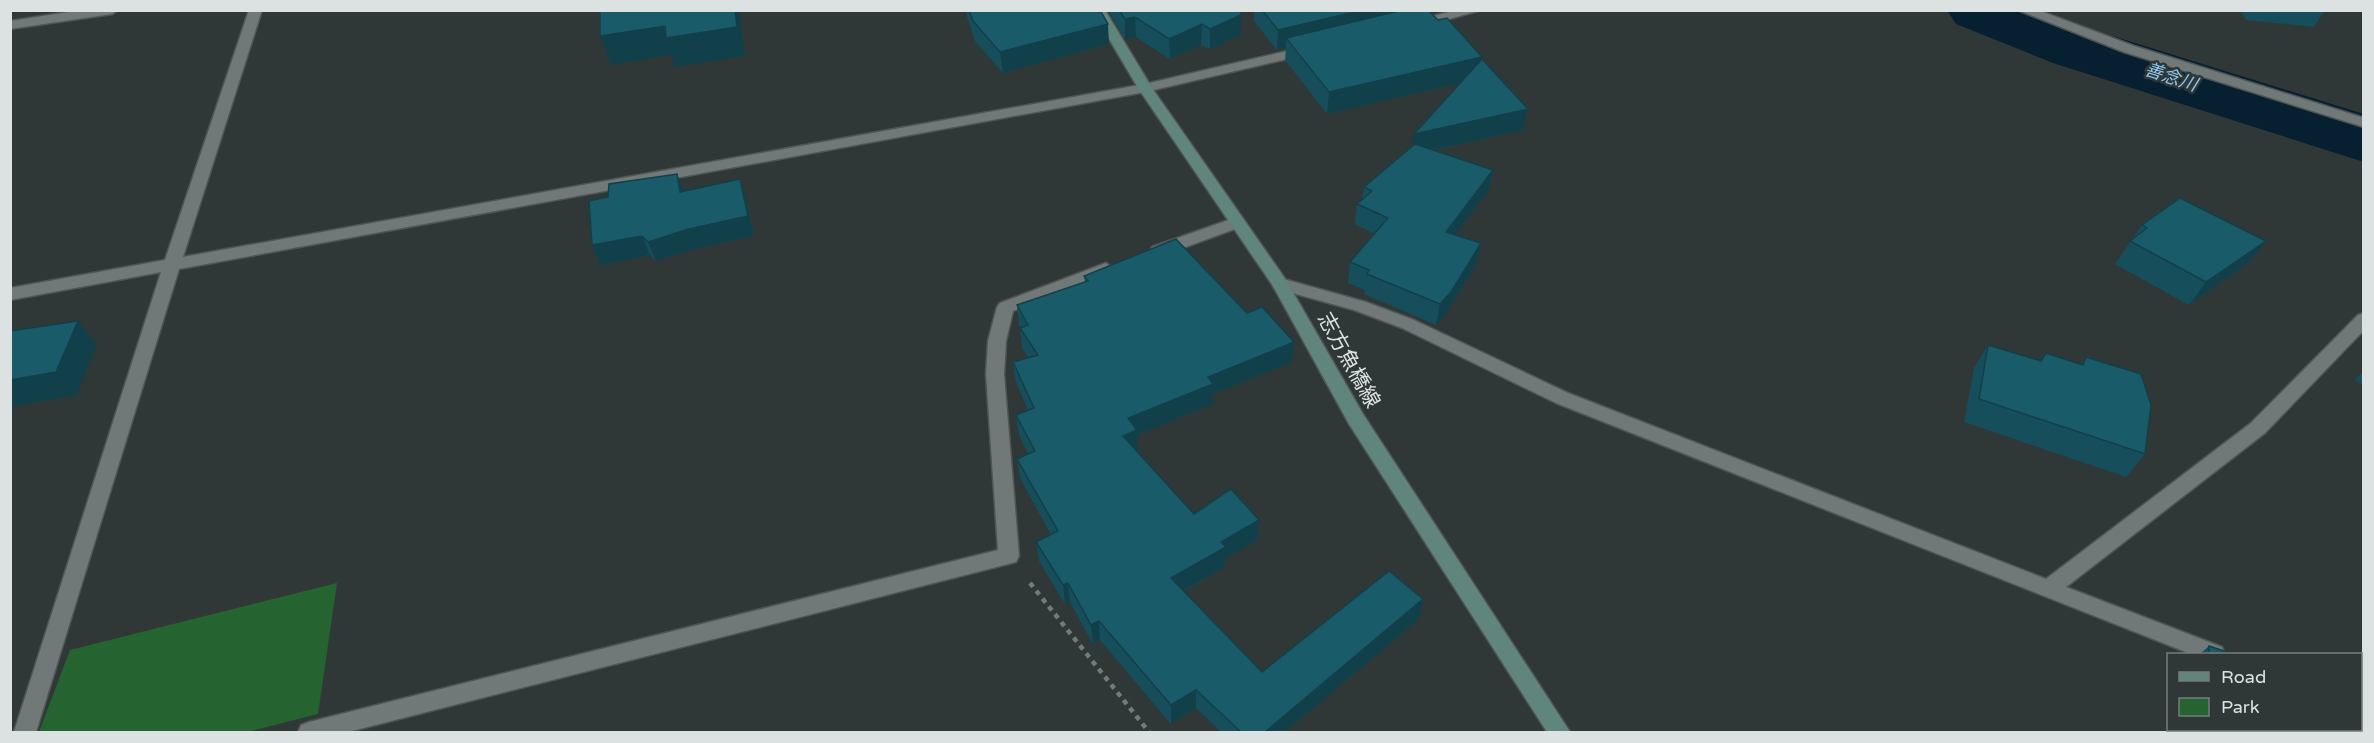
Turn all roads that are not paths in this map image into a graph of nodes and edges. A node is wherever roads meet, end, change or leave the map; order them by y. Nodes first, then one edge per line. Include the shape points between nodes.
1 (112, 10) edge
2 (256, 10) edge
3 (1098, 10) edge
4 (1475, 10) edge
5 (2024, 10) edge
6 (10, 25) edge
7 (1395, 29) edge
8 (1327, 45) edge
9 (1145, 88) junction
10 (2364, 123) edge
11 (1237, 222) junction
12 (1144, 256) edge
13 (1122, 263) edge
14 (172, 265) junction
15 (1280, 284) junction
16 (10, 294) edge
17 (2364, 319) edge
18 (2048, 589) junction
19 (2211, 653) edge
20 (25, 732) edge
21 (309, 732) edge
22 (1558, 732) edge

1 - 6 street
2 - 14 street
3 - 9 main road, 志方魚橋線
4 - 7 street
5 - 10 street via 2139,52
8 - 9 street
9 - 11 main road, 志方魚橋線
9 - 14 street
11 - 12 street
11 - 15 main road, 志方魚橋線
13 - 21 street via 1006,307 993,353 1009,556
14 - 16 street
14 - 20 street
15 - 18 street via 1408,324 1562,398
15 - 22 main road, 志方魚橋線 via 1356,419
17 - 18 street via 2258,428
18 - 19 street

